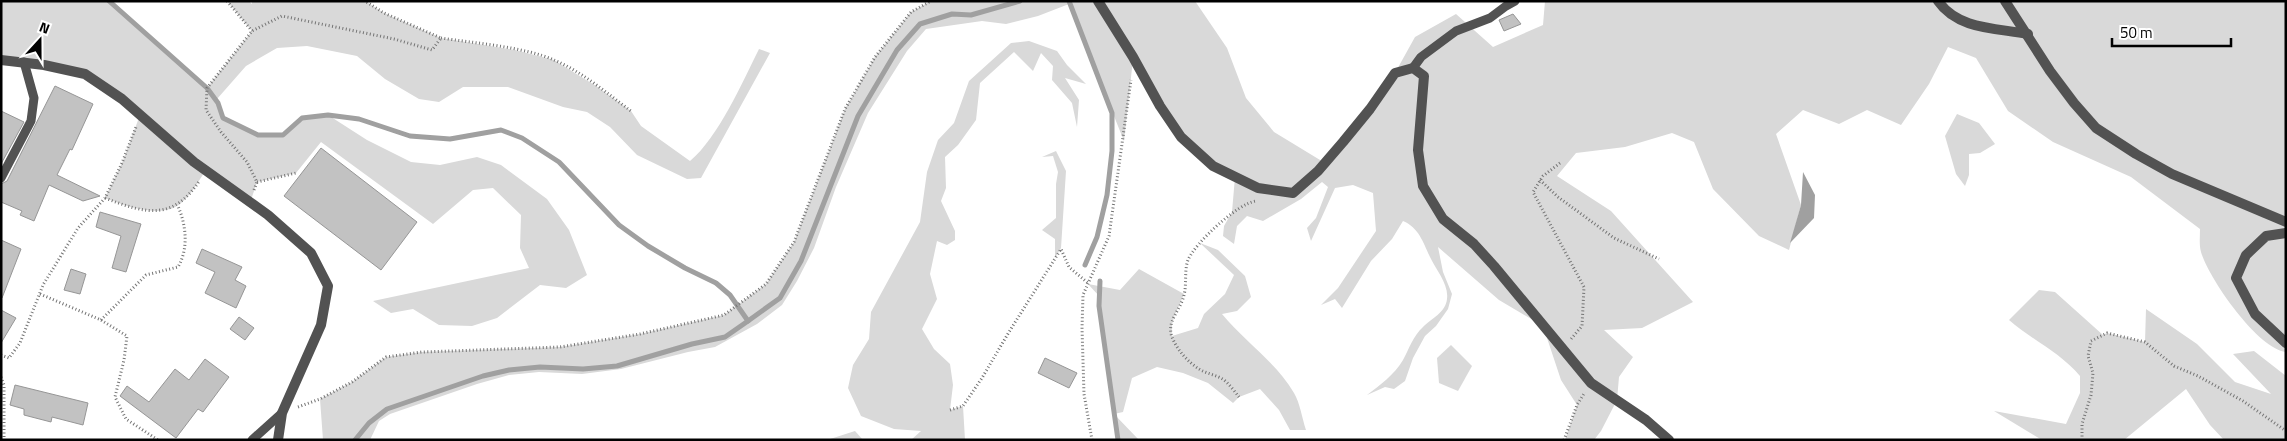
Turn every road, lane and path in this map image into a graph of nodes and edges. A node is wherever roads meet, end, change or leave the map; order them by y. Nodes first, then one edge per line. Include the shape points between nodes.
1 (227, 1) edge
2 (365, 1) edge
3 (931, 1) edge
4 (1098, 1) edge
5 (1515, 1) edge
6 (1938, 1) edge
7 (2005, 1) edge
8 (252, 31) junction
9 (2028, 34) junction
10 (442, 38) junction
11 (1133, 57) junction
12 (1, 60) edge
13 (24, 62) junction
14 (1413, 68) junction
15 (631, 111) dead end
16 (140, 115) junction
17 (1560, 163) dead end
18 (206, 170) junction
19 (296, 173) dead end
20 (1, 178) edge
21 (1540, 180) junction
22 (257, 182) junction
23 (105, 198) junction
24 (1259, 200) dead end
25 (250, 203) junction
26 (178, 206) junction
27 (2286, 222) edge
28 (2286, 232) edge
29 (1659, 259) dead end
30 (1088, 284) junction
31 (40, 294) junction
32 (101, 320) junction
33 (2286, 343) edge
34 (1562, 350) junction
35 (1, 355) edge
36 (1, 377) edge
37 (1591, 383) junction
38 (1240, 398) dead end
39 (950, 410) dead end
40 (282, 412) junction
41 (2286, 431) edge
42 (4, 440) edge
43 (158, 440) edge
44 (252, 440) edge
45 (278, 440) edge
46 (1092, 440) edge
47 (1564, 440) edge
48 (1669, 440) edge
49 (2082, 440) edge

1 - 8 path
2 - 10 path via 384,13
3 - 40 path via 911,12 875,58 845,109 794,242 766,284 724,315 560,348 422,352 386,357 352,382
4 - 11 street
5 - 14 lane via 1490,18 1456,31 1421,57
6 - 9 street via 1945,12 1972,26
7 - 9 street
8 - 10 path via 282,16 432,50
8 - 22 path via 207,88 206,110 247,162
9 - 27 street via 2050,71 2096,128 2172,174
10 - 15 path via 554,60
11 - 14 street via 1181,137 1213,166 1258,188 1293,193 1343,142 1395,73
11 - 30 path via 1109,236
12 - 13 street
13 - 16 street via 85,74
13 - 20 lane via 34,98 32,121
14 - 34 street via 1424,76 1418,150 1422,186 1443,219 1474,244
16 - 18 street
16 - 23 path
17 - 21 path
18 - 25 street
18 - 26 path via 190,195
19 - 22 path
21 - 29 path via 1614,238
21 - 34 path via 1533,192 1584,287 1582,326
22 - 25 path
23 - 26 path via 129,207 158,210
23 - 31 path via 78,228
24 - 38 path via 1248,202 1232,212 1200,243 1188,260 1184,294 1171,322 1172,336 1181,353 1200,369 1224,380
25 - 40 street via 311,253 328,286 321,325
26 - 32 path via 185,222 184,257 178,267 146,275
28 - 33 street via 2266,236 2246,255 2236,278 2255,314
30 - 39 path via 1069,267 1061,248 963,406
30 - 46 path via 1083,295 1082,328 1084,394
31 - 32 path
31 - 35 path via 20,343 9,358
32 - 43 path via 127,336 115,397 126,419
34 - 37 street
36 - 42 path via 4,385
37 - 47 path via 1577,405
37 - 48 street via 1646,420
40 - 44 lane
40 - 45 street
41 - 49 path via 2243,401 2174,366 2145,342 2107,333 2091,341 2088,356 2094,373 2082,424

